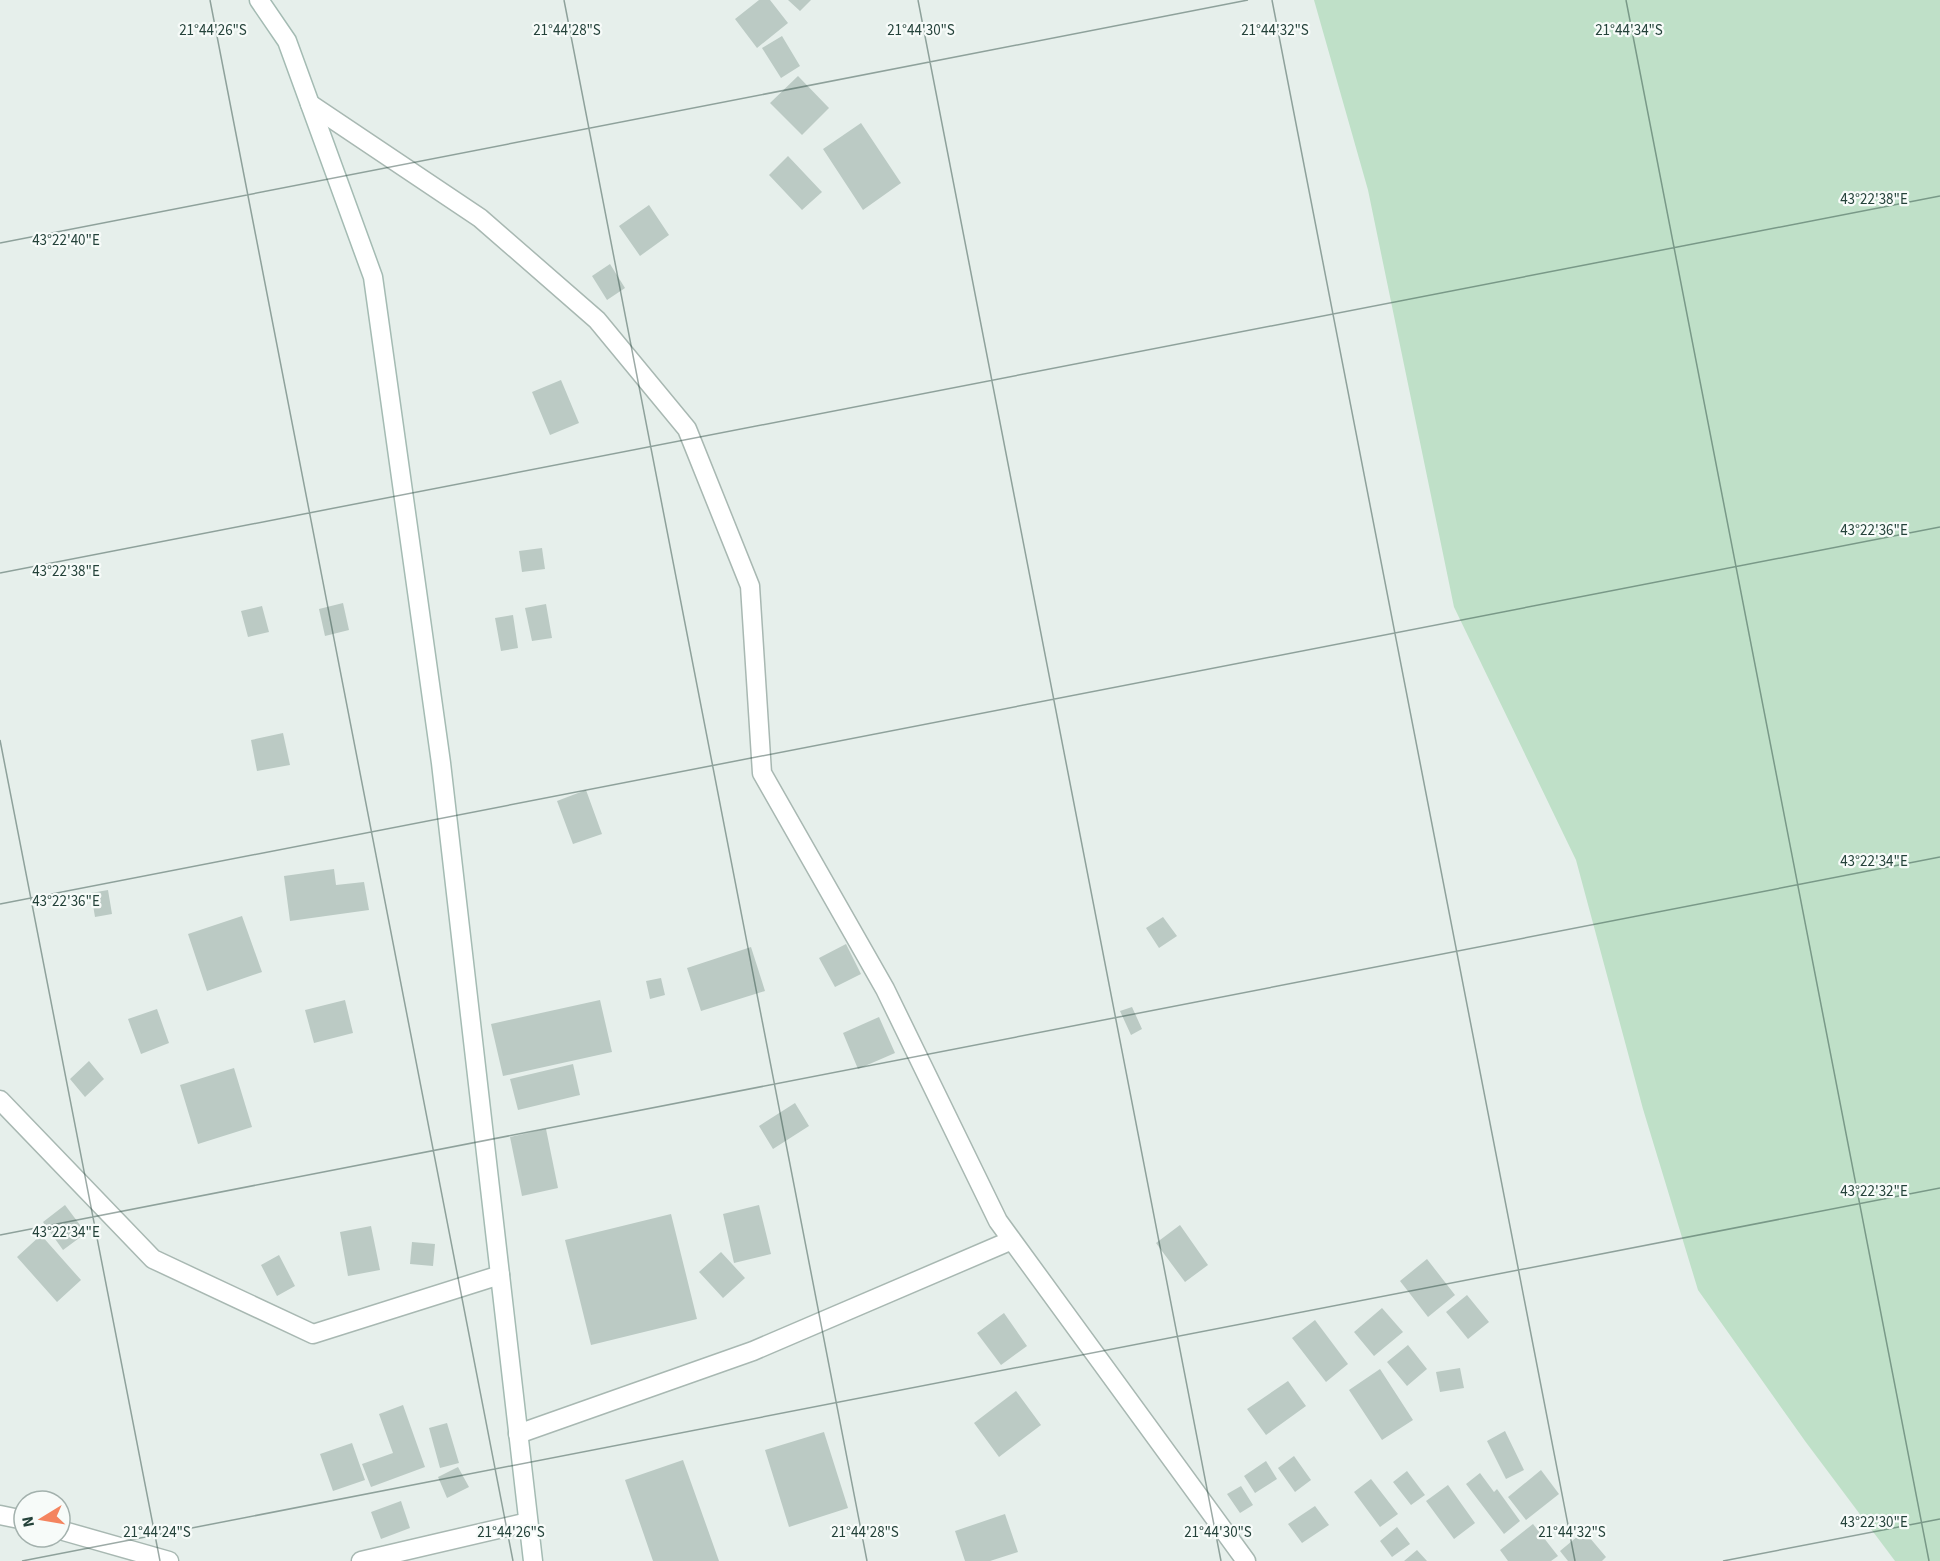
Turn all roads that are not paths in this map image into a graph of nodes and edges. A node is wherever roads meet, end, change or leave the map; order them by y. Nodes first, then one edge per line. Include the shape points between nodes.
1 (259, 0) edge
2 (310, 104) junction
3 (0, 1100) edge
4 (1012, 1240) junction
5 (500, 1275) junction
6 (518, 1434) junction
7 (528, 1522) junction
8 (72, 1533) edge
9 (169, 1561) edge
10 (361, 1561) edge
11 (533, 1561) edge
12 (1246, 1561) edge

1 - 2 street via 287,41
2 - 4 street via 480,218 597,320 687,429 750,586 762,773 885,989 998,1221
2 - 5 street via 373,277 441,763
3 - 5 street via 153,1259 313,1335
4 - 6 street via 753,1351
4 - 12 street
5 - 6 street
6 - 7 street
7 - 10 street
7 - 11 street
8 - 9 street

